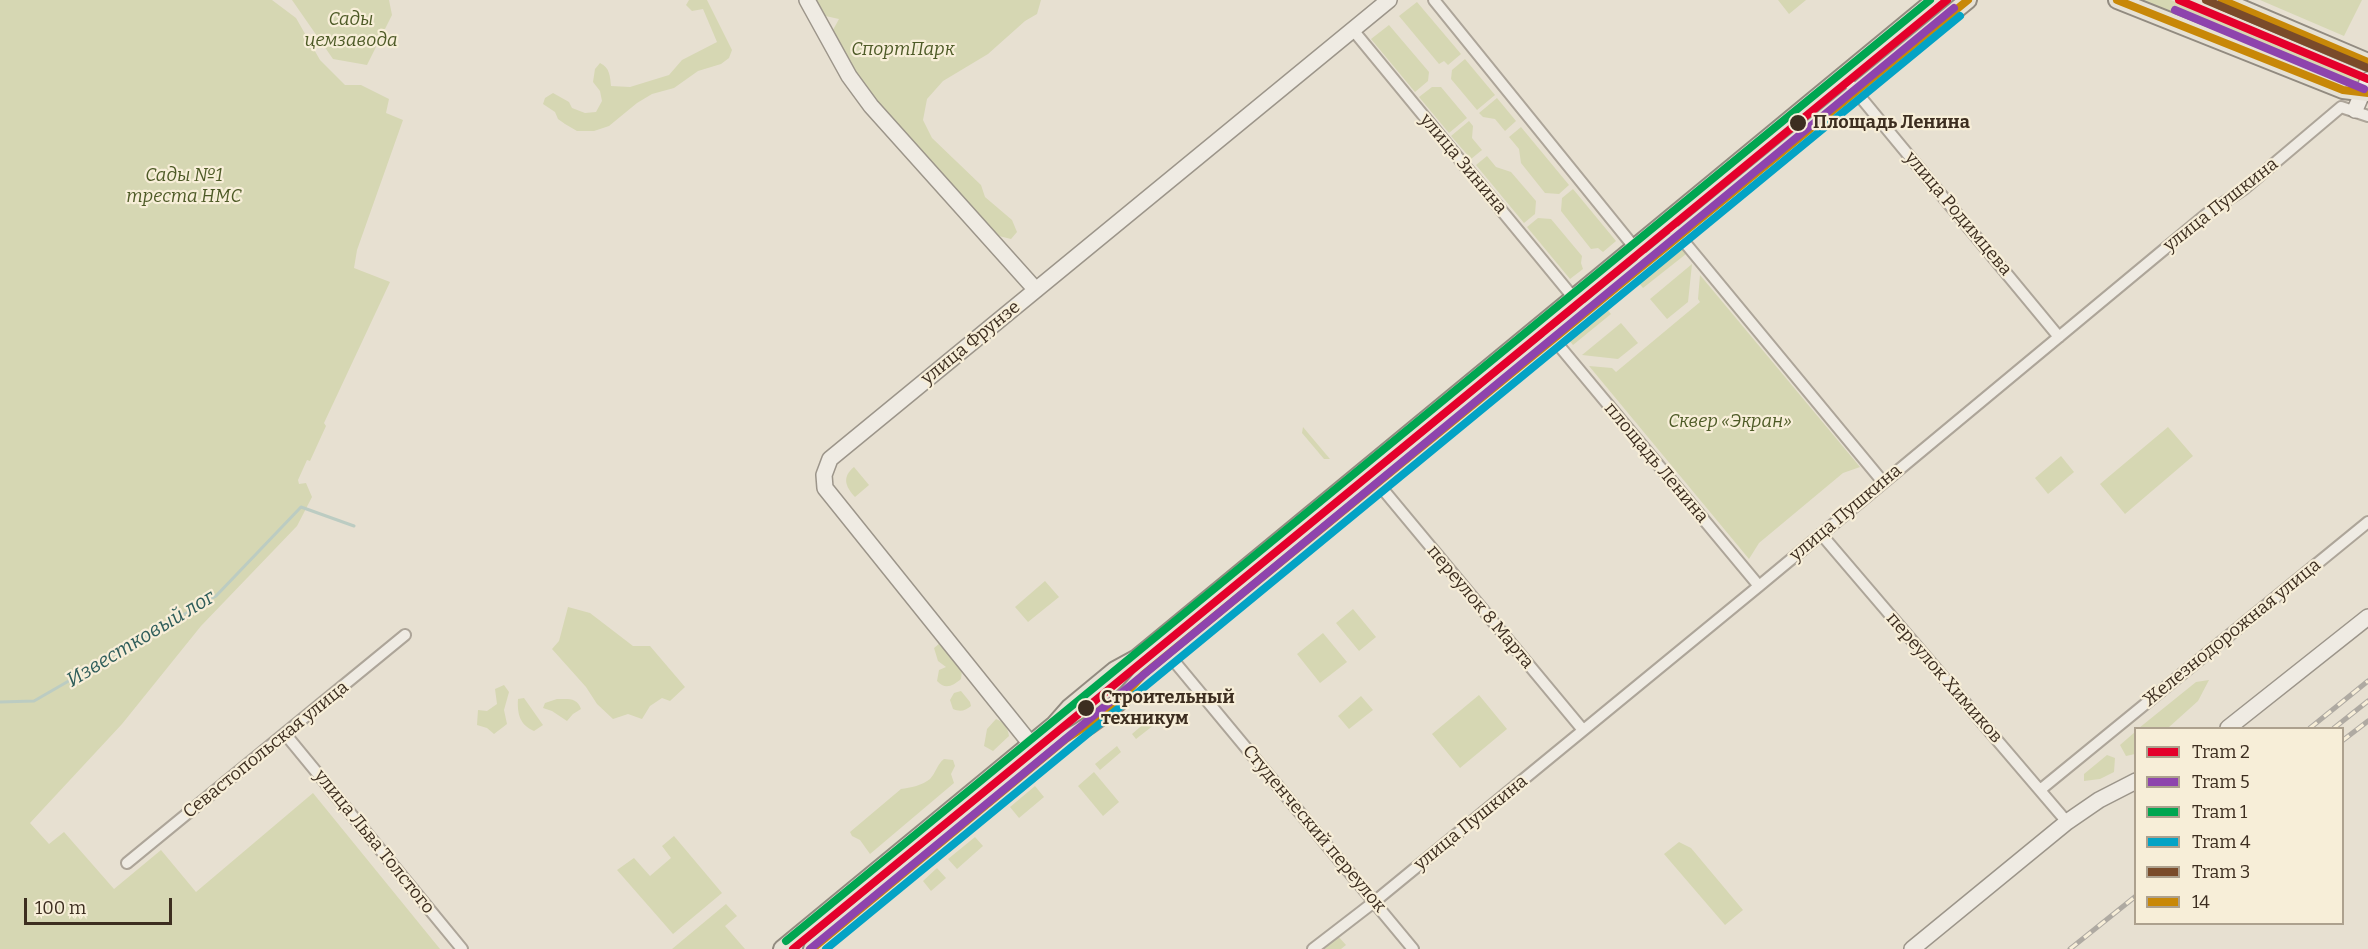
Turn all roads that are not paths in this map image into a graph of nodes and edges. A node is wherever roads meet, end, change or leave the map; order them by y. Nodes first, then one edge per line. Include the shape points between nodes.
1 (807, 0) edge
2 (1389, 0) edge
3 (1434, 0) edge
4 (1935, 0) edge
5 (1968, 0) edge
6 (2117, 0) edge
7 (2222, 0) edge
8 (1353, 30) junction
9 (2368, 62) edge
10 (1843, 76) junction
11 (2366, 88) edge
12 (1856, 91) junction
13 (2361, 113) edge
14 (1667, 221) junction
15 (1679, 236) junction
16 (1635, 248) junction
17 (1647, 263) junction
18 (1036, 290) junction
19 (1574, 298) junction
20 (1586, 313) junction
21 (1542, 324) junction
22 (2059, 337) junction
23 (1554, 339) junction
24 (1366, 469) junction
25 (1883, 482) junction
26 (1377, 483) junction
27 (2368, 522) edge
28 (1821, 534) junction
29 (1759, 586) junction
30 (2368, 617) edge
31 (405, 635) dead end
32 (1158, 641) junction
33 (1169, 654) junction
34 (2230, 727) edge
35 (1583, 730) junction
36 (286, 735) junction
37 (1031, 744) junction
38 (1042, 758) junction
39 (2134, 782) edge
40 (2040, 790) junction
41 (2067, 822) junction
42 (127, 863) dead end
43 (1374, 902) junction
44 (462, 949) edge
45 (782, 949) edge
46 (812, 949) edge
47 (1313, 949) edge
48 (1413, 949) edge
49 (1912, 949) edge

1 - 18 street via 849,76 871,106
2 - 8 street, улица Фрунзе
3 - 16 street
4 - 10 main road
5 - 12 main road
6 - 11 main road via 2343,90
7 - 9 main road
8 - 18 street, улица Фрунзе
8 - 19 street, улица Зинина
10 - 12 street, улица Родимцева
10 - 14 main road
11 - 13 street, улица Пушкина
12 - 15 main road
12 - 22 street, улица Родимцева
13 - 22 street, улица Пушкина via 2341,107
14 - 15 street
14 - 16 main road
15 - 17 main road
15 - 25 street
16 - 17 street
16 - 19 main road
17 - 20 main road
18 - 37 street, улица Фрунзе via 830,459 824,475 825,488
19 - 20 street, улица Зинина
19 - 21 main road
20 - 23 main road
21 - 23 street, площадь Ленина
21 - 24 main road
22 - 25 street, улица Пушкина
23 - 26 main road
23 - 29 street, площадь Ленина
24 - 26 street, переулок 8 Марта
24 - 32 main road
25 - 28 street, улица Пушкина
26 - 33 main road
26 - 35 street, переулок 8 Марта
27 - 40 street, Железнодорожная улица
28 - 29 street, улица Пушкина
28 - 40 street, переулок Химиков
29 - 35 street, улица Пушкина
30 - 34 street
31 - 36 street, Севастопольская улица
32 - 33 street, Студенческий переулок
32 - 37 main road via 1115,670
33 - 38 main road via 1086,728
33 - 43 street, Студенческий переулок
35 - 43 street, улица Пушкина
36 - 42 street, Севастопольская улица
36 - 44 street, улица Льва Толстого
37 - 38 street, улица Фрунзе
37 - 45 main road
38 - 46 main road
39 - 41 street
40 - 41 street, переулок Химиков
41 - 49 street
43 - 47 street, улица Пушкина
43 - 48 street, Студенческий переулок

